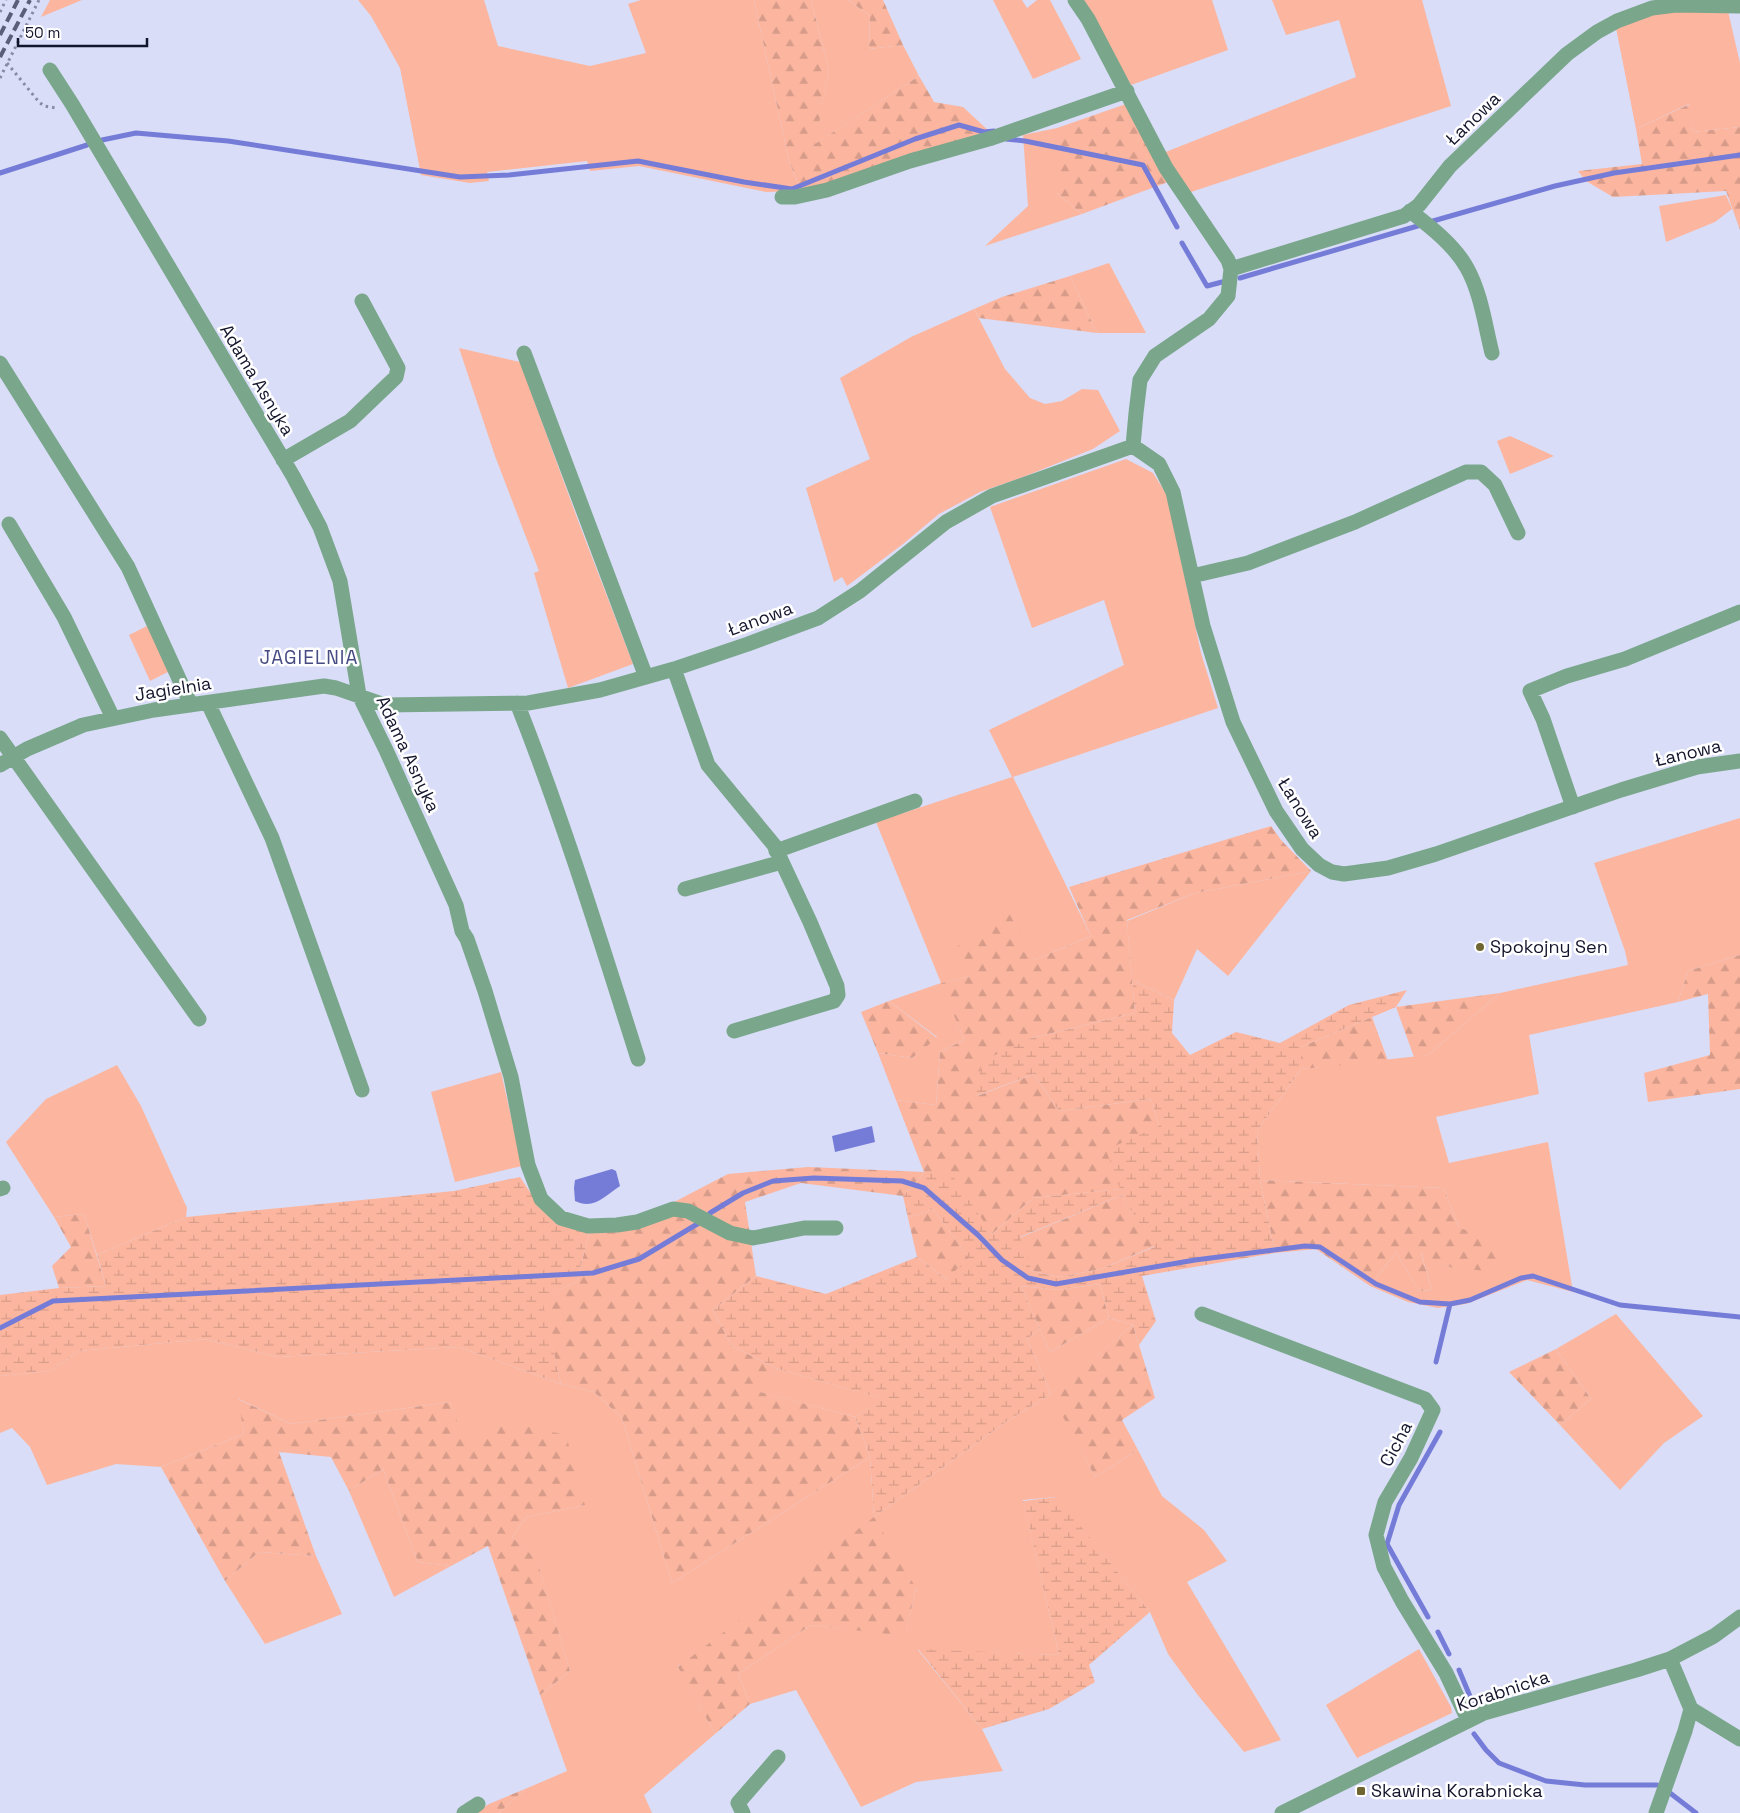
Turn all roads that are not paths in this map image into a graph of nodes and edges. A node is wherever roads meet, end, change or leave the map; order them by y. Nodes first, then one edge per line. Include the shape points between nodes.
1 (1075, 0) edge
2 (1740, 6) edge
3 (50, 70) dead end
4 (1127, 91) junction
5 (782, 197) dead end
6 (1410, 211) junction
7 (1231, 269) junction
8 (362, 301) dead end
9 (524, 353) dead end
10 (1492, 353) dead end
11 (0, 363) edge
12 (1133, 446) junction
13 (283, 460) junction
14 (9, 524) dead end
15 (1518, 533) dead end
16 (1192, 576) junction
17 (1740, 612) edge
18 (674, 669) junction
19 (646, 677) junction
20 (360, 695) junction
21 (208, 703) junction
22 (517, 703) junction
23 (191, 705) junction
24 (113, 718) junction
25 (0, 738) edge
26 (7, 761) edge
27 (1740, 761) edge
28 (915, 801) dead end
29 (1573, 807) junction
30 (779, 857) junction
31 (685, 889) dead end
32 (199, 1019) dead end
33 (734, 1031) dead end
34 (638, 1058) dead end
35 (362, 1090) dead end
36 (836, 1228) dead end
37 (1202, 1314) dead end
38 (1740, 1617) edge
39 (1670, 1659) junction
40 (1691, 1709) junction
41 (1468, 1720) junction
42 (1740, 1739) edge
43 (778, 1757) dead end
44 (478, 1804) dead end
45 (464, 1813) edge
46 (743, 1813) edge
47 (1282, 1813) edge
48 (1656, 1813) edge

1 - 4 street
2 - 6 street, Łanowa via 1652,8 1597,32 1567,54 1450,166 1419,205
3 - 13 street, Adama Asnyka
4 - 5 street via 827,190
4 - 7 street via 1166,168
6 - 7 street, Łanowa via 1404,216
6 - 10 street via 1433,228 1467,267 1476,287
7 - 12 street via 1228,296 1209,319 1155,356 1140,380
8 - 13 street via 398,368 396,377 350,422
9 - 19 street
11 - 23 street via 128,567
12 - 16 street, Łanowa via 1159,464 1173,492
12 - 18 street, Łanowa via 992,496 946,522 860,591 818,618
13 - 20 street, Adama Asnyka via 320,527 340,581
14 - 24 street via 64,617
15 - 16 street via 1495,485 1481,472 1466,472 1354,522 1248,563
16 - 29 street, Łanowa via 1203,626 1233,722 1276,811 1302,850 1319,865 1344,874 1388,868
17 - 29 street via 1625,659 1530,691
18 - 19 street, Łanowa
18 - 30 street via 708,765 774,846
19 - 22 street, Łanowa via 600,690
20 - 21 street, Jagielnia via 324,686
20 - 22 street, Łanowa via 385,705
20 - 36 street, Adama Asnyka via 453,898 462,931 468,939 511,1077 528,1166 541,1199 560,1218 588,1226 636,1222 673,1209 688,1211 730,1233 753,1238 804,1228
21 - 23 street, Jagielnia
21 - 35 street via 272,838
22 - 34 street via 546,776
23 - 24 street, Jagielnia
24 - 26 street, Jagielnia via 83,725
25 - 26 street
26 - 32 street
27 - 29 street, Łanowa via 1697,767
28 - 30 street
30 - 31 street
30 - 33 street via 814,931 838,995 834,1001
37 - 41 street, Cicha via 1425,1400 1433,1410 1411,1458 1385,1502 1376,1536 1384,1567 1446,1673
38 - 39 street, Korabnicka via 1714,1636
39 - 40 street
39 - 41 street, Korabnicka via 1505,1706
40 - 42 street
40 - 48 street
41 - 47 street, Korabnicka
43 - 46 street via 738,1803
44 - 45 street

